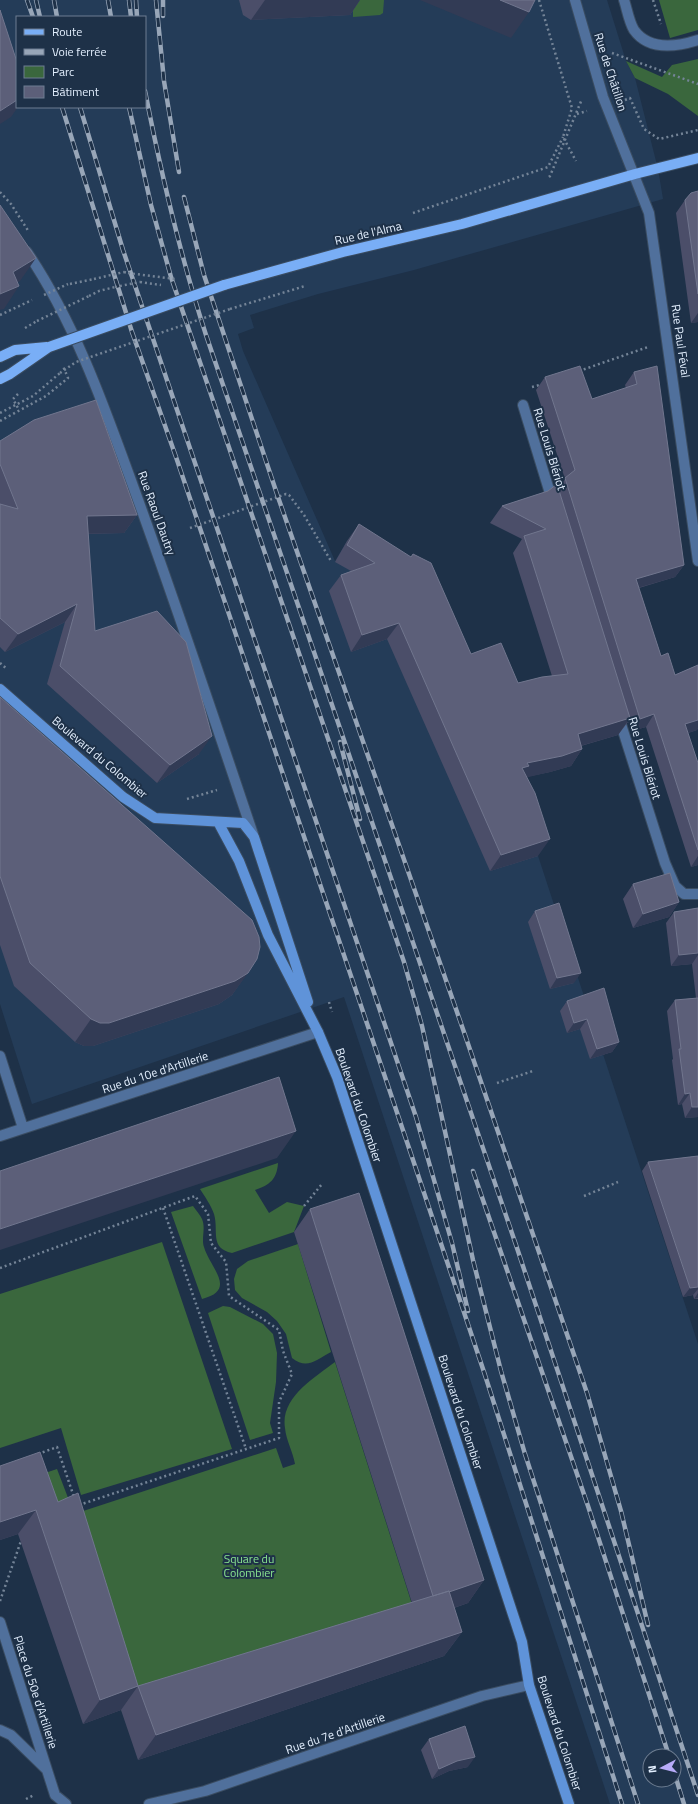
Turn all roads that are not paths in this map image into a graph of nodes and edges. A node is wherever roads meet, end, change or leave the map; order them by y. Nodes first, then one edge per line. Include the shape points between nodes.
1 (574, 0) edge
2 (624, 0) edge
3 (698, 40) edge
4 (698, 158) edge
5 (635, 174) junction
6 (21, 245) edge
7 (49, 347) junction
8 (0, 357) edge
9 (0, 379) edge
10 (523, 405) road end
11 (556, 511) edge
12 (698, 561) edge
13 (0, 689) edge
14 (616, 706) edge
15 (218, 822) junction
16 (254, 837) junction
17 (698, 894) edge
18 (318, 1032) junction
19 (0, 1056) edge
20 (23, 1128) junction
21 (0, 1136) edge
22 (0, 1622) edge
23 (529, 1685) junction
24 (0, 1730) edge
25 (47, 1770) junction
26 (53, 1799) edge
27 (66, 1804) edge
28 (150, 1804) edge
29 (568, 1804) edge

1 - 5 street, Rue de Châtillon via 607,105
2 - 3 street via 633,29 643,40 658,46
4 - 5 main road, Rue de l'Alma
5 - 7 main road, Rue de l'Alma, bridge via 462,224 343,252 224,285
5 - 12 street, Rue Paul Féval via 649,213
6 - 16 street, Rue Raoul Dautry via 50,290 102,402
7 - 8 main road, Rue de l'Alma via 15,350
7 - 9 main road, Rue de l'Alma
10 - 11 street, Rue Louis Blériot
13 - 15 main road, Boulevard du Colombier via 123,797 155,818
14 - 17 street, Rue Louis Blériot via 672,881 684,894
15 - 16 main road, Boulevard du Colombier via 243,823
15 - 18 main road, Boulevard du Colombier via 239,861 268,935
16 - 18 main road, Boulevard du Colombier
18 - 20 street, Rue du 10e d'Artillerie
18 - 23 main road, Boulevard du Colombier via 337,1077 519,1635
19 - 20 street
20 - 21 street, Rue du 10e d'Artillerie
22 - 25 street, Place du 50e d'Artillerie
23 - 28 street, Rue du 7e d'Artillerie via 482,1696 205,1791
23 - 29 main road, Boulevard du Colombier
24 - 25 street, Place du 50e d'Artillerie via 11,1735
25 - 26 street, Place du 50e d'Artillerie
26 - 27 street

